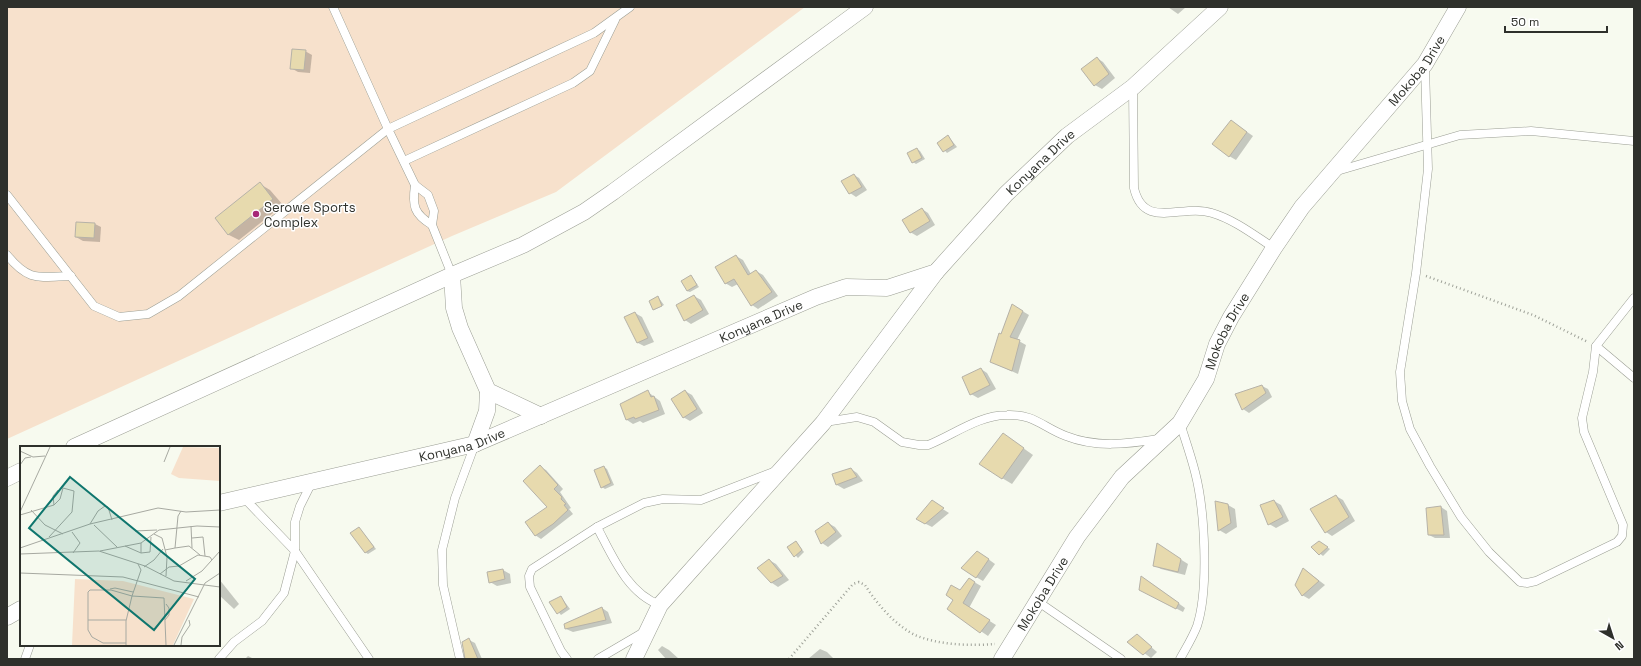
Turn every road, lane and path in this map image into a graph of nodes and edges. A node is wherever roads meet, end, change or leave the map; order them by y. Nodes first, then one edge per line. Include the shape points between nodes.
1 (333, 7) edge
2 (630, 7) edge
3 (865, 7) edge
4 (1220, 7) edge
5 (1458, 7) edge
6 (616, 17) junction
7 (1425, 64) junction
8 (1133, 87) junction
9 (388, 129) junction
10 (1634, 141) edge
11 (1428, 145) junction
12 (404, 161) junction
13 (1332, 172) junction
14 (415, 185) junction
15 (7, 195) edge
16 (432, 225) junction
17 (1274, 248) junction
18 (7, 255) edge
19 (936, 272) junction
20 (1416, 273) junction
21 (452, 275) junction
22 (71, 276) junction
23 (1634, 298) edge
24 (1596, 346) junction
25 (1634, 378) edge
26 (488, 391) junction
27 (541, 416) junction
28 (823, 423) junction
29 (1180, 423) junction
30 (1164, 439) junction
31 (475, 444) junction
32 (76, 446) edge
33 (783, 468) junction
34 (20, 472) edge
35 (7, 478) edge
36 (312, 482) junction
37 (245, 499) junction
38 (220, 504) edge
39 (596, 527) junction
40 (294, 551) junction
41 (1037, 601) junction
42 (660, 605) junction
43 (20, 610) edge
44 (7, 617) edge
45 (647, 631) junction
46 (1013, 642) junction
47 (30, 646) edge
48 (25, 659) edge
49 (219, 659) edge
50 (369, 659) edge
51 (460, 659) edge
52 (567, 659) edge
53 (598, 659) edge
54 (634, 659) edge
55 (789, 659) edge
56 (1002, 659) edge
57 (1122, 659) edge
58 (1180, 659) edge

1 - 9 lane
2 - 6 lane
3 - 21 street via 584,212 523,245
4 - 8 street, Konyana Drive
5 - 7 street, Mokoba Drive
6 - 9 lane via 594,33
6 - 12 lane via 590,71 573,83
7 - 11 lane
7 - 13 street, Mokoba Drive
8 - 17 lane via 1134,188 1137,200 1144,209 1155,213 1193,210 1212,212 1235,222
8 - 19 street, Konyana Drive via 1067,136 1006,194
9 - 12 lane
9 - 22 lane via 179,296 148,314 119,317 94,306
10 - 11 lane via 1531,131 1460,135
11 - 13 lane
11 - 20 lane
12 - 14 lane
13 - 17 street, Mokoba Drive via 1302,207
14 - 16 lane via 428,195 434,211
14 - 16 lane via 413,201 420,217
15 - 22 lane
16 - 21 lane
17 - 29 street, Mokoba Drive via 1231,317 1217,344 1206,379
18 - 22 lane via 18,269 32,277
19 - 27 street, Konyana Drive via 887,288 846,287 816,297
19 - 28 street
20 - 24 path via 1533,315
20 - 24 lane via 1400,372 1402,401 1410,429 1461,518 1489,552 1520,582 1536,581 1617,542 1622,536 1623,525 1584,432 1582,418 1593,372
21 - 26 street via 454,308 460,328
21 - 32 street
23 - 24 lane
24 - 25 lane
26 - 27 street
26 - 31 street via 487,411
27 - 31 street, Konyana Drive
28 - 30 lane via 857,416 874,422 902,442 919,446 928,445 990,416 1006,414 1028,416 1065,436 1098,444
28 - 33 street
29 - 30 street, Mokoba Drive
29 - 58 lane via 1196,474 1204,579 1197,626
30 - 41 street, Mokoba Drive via 1122,477 1077,537
31 - 36 street, Konyana Drive
31 - 51 lane via 455,498 442,550 443,585
33 - 39 lane via 701,500 663,499 644,503
33 - 42 street
34 - 35 street
36 - 37 street, Konyana Drive
36 - 40 lane via 295,522
37 - 38 street, Konyana Drive
37 - 40 lane
39 - 42 lane via 610,554 636,591 649,601
39 - 52 lane via 532,569 529,576 530,587
40 - 49 lane via 284,593 262,621 234,642
40 - 50 lane
41 - 46 street, Mokoba Drive
41 - 57 lane
42 - 45 street
43 - 44 street
45 - 53 lane
45 - 54 street
46 - 55 path via 963,644 941,642 915,634 892,618 865,585 859,582 853,584
46 - 56 street, Mokoba Drive
47 - 48 lane

